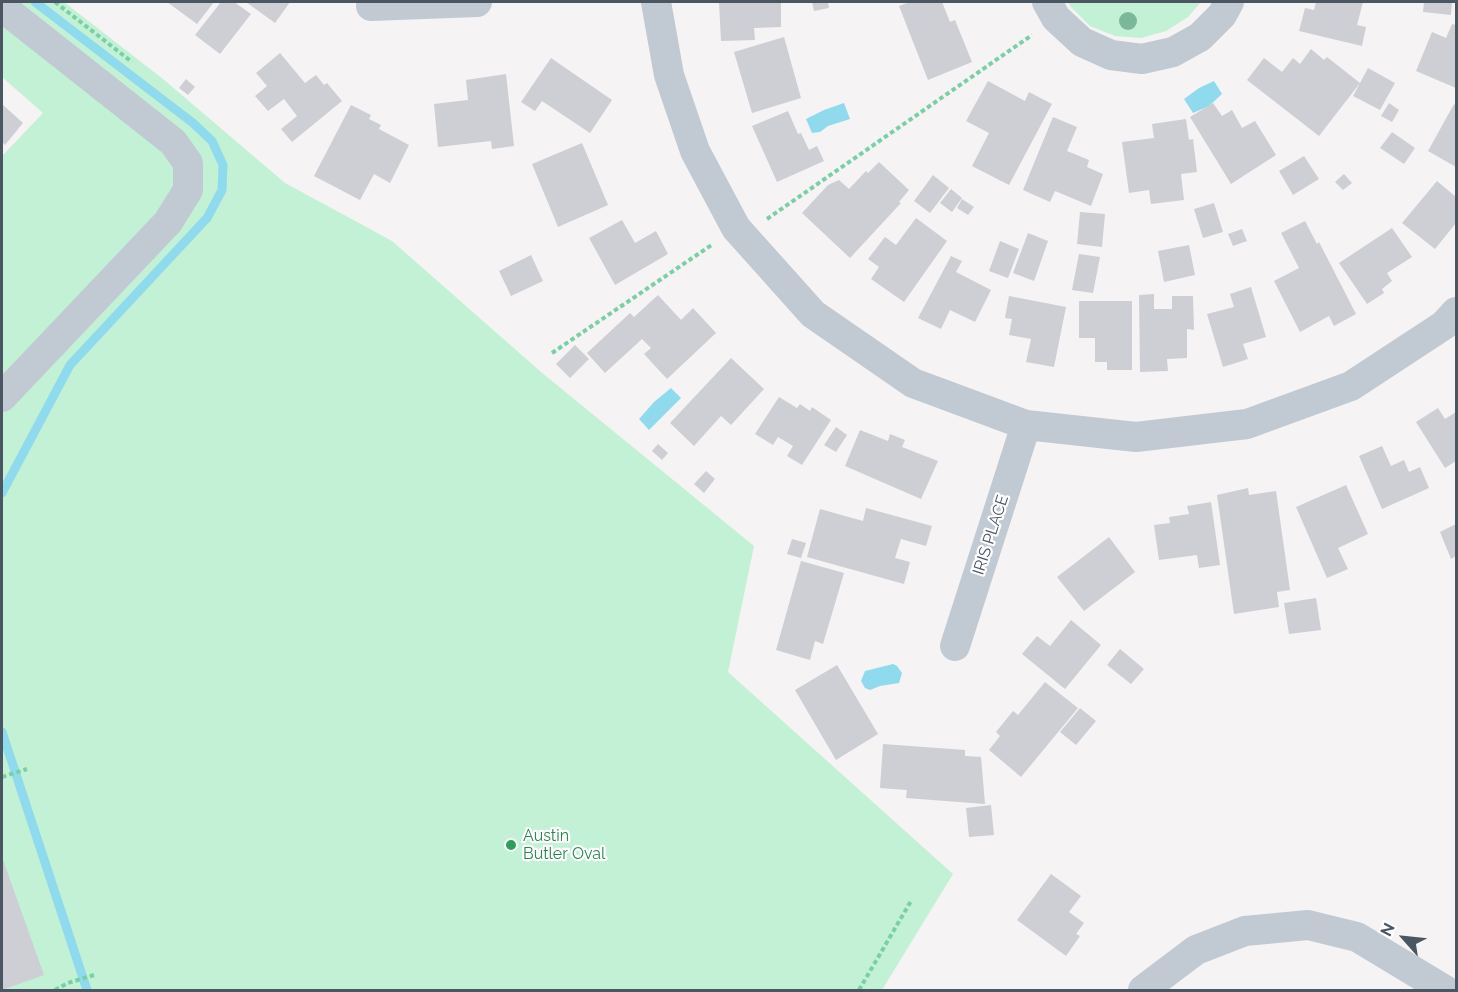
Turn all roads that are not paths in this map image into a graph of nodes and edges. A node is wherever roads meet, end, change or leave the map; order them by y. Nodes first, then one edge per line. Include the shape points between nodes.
1 (477, 2) edge
2 (656, 2) edge
3 (1229, 2) edge
4 (371, 6) dead end
5 (2, 7) edge
6 (1051, 10) edge
7 (1456, 312) edge
8 (2, 397) edge
9 (1026, 425) junction
10 (955, 646) dead end
11 (1143, 990) edge
12 (1445, 990) edge

1 - 4 street
2 - 9 street via 669,75 695,151 736,228 813,314 913,383
3 - 6 street via 1200,37 1173,52 1142,58 1111,55 1082,42
5 - 8 street via 173,142 188,163 188,190 168,222
7 - 9 street via 1444,325 1351,386 1247,424 1136,437
9 - 10 street, IRIS PLACE
11 - 12 street via 1196,950 1245,931 1308,925 1357,937

